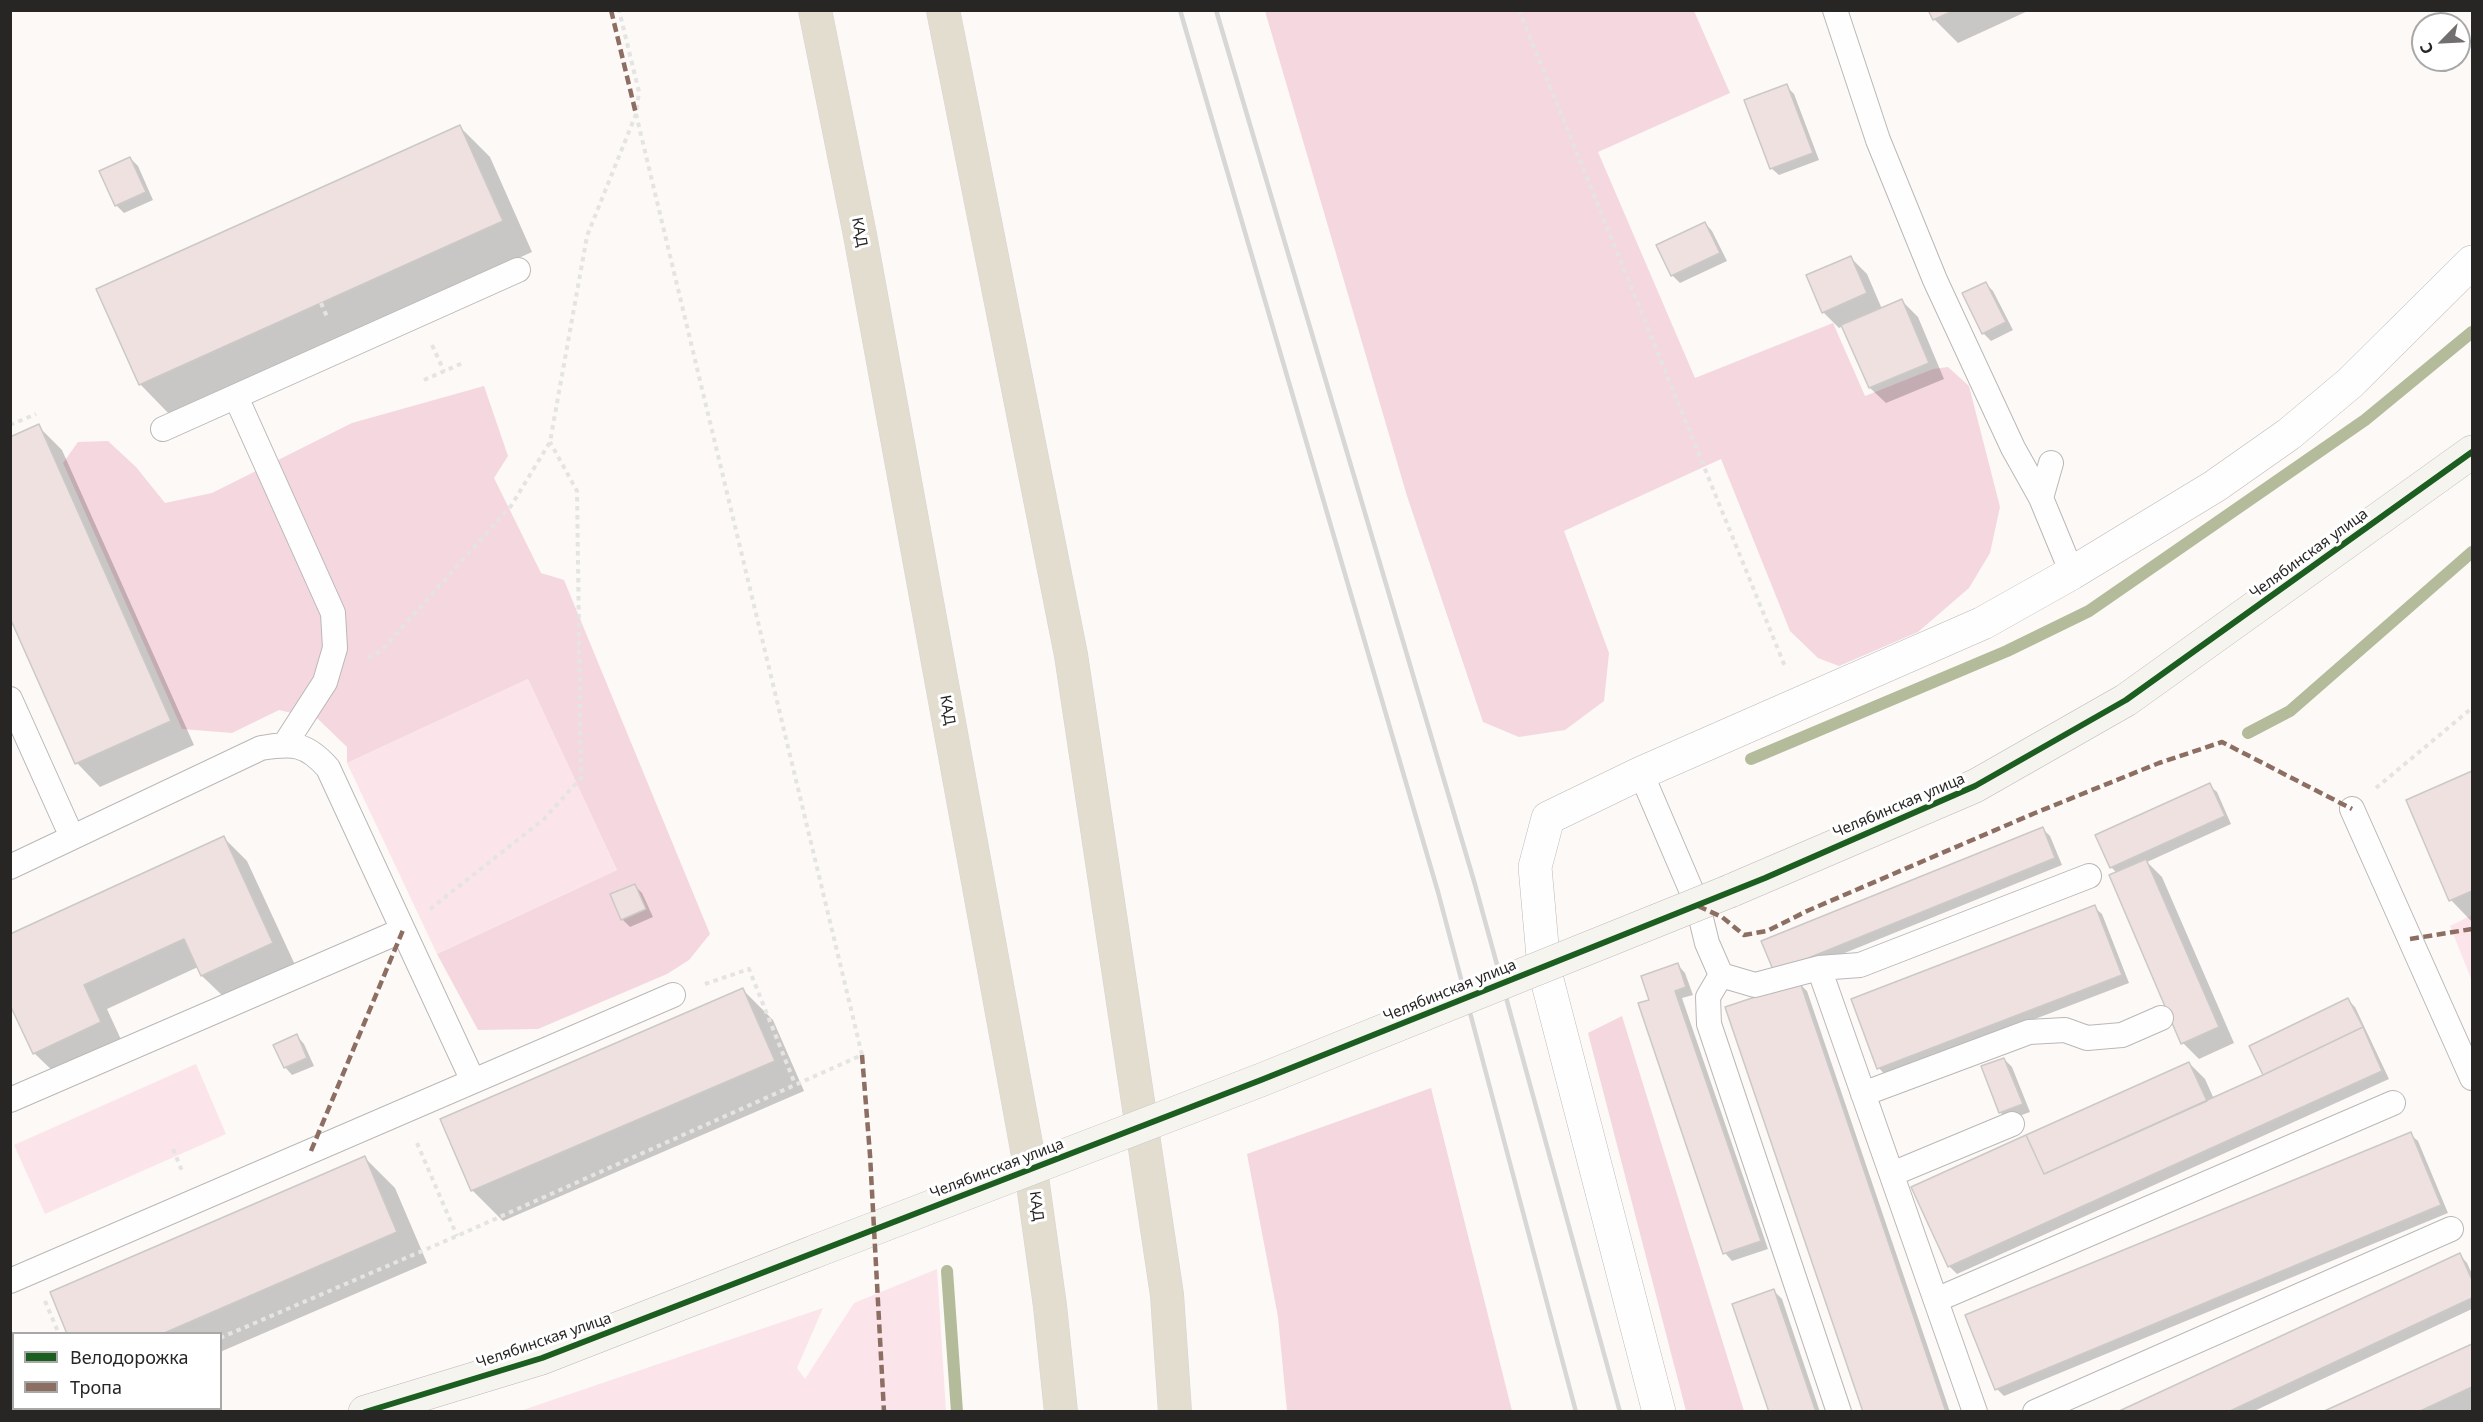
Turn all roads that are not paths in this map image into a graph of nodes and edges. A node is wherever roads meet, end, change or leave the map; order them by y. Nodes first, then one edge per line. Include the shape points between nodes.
1 (815, 10) edge
2 (943, 10) edge
3 (1835, 10) edge
4 (2472, 262) edge
5 (518, 270) dead end
6 (236, 397) junction
7 (163, 429) dead end
8 (2472, 452) edge
9 (2051, 463) dead end
10 (2041, 498) junction
11 (2072, 573) junction
12 (10, 699) edge
13 (285, 744) junction
14 (1641, 773) junction
15 (2352, 809) road end
16 (72, 837) junction
17 (10, 867) edge
18 (2089, 876) dead end
19 (1698, 906) junction
20 (403, 930) junction
21 (1544, 968) junction
22 (1819, 968) junction
23 (1721, 975) junction
24 (673, 995) road end
25 (2161, 1018) dead end
26 (2472, 1078) edge
27 (473, 1081) junction
28 (1863, 1094) junction
29 (10, 1100) edge
30 (2393, 1103) dead end
31 (2012, 1124) dead end
32 (1892, 1174) junction
33 (2451, 1229) dead end
34 (10, 1281) edge
35 (1935, 1300) junction
36 (365, 1412) edge
37 (1061, 1412) edge
38 (1175, 1412) edge
39 (1659, 1412) edge
40 (1839, 1412) edge
41 (1975, 1412) edge
42 (2035, 1412) edge

1 - 37 highway, КАД via 860,235 1032,1177
2 - 38 highway via 1071,655 1167,1295
3 - 10 lane via 1878,140 1935,280 2013,448
4 - 11 street via 2350,383 2289,434 2215,486
5 - 6 lane
6 - 7 lane
6 - 13 lane via 333,613 334,648 325,682
8 - 36 street, Челябинская улица, bridge via 2126,700 1975,786 1730,891 1261,1080 542,1358
9 - 10 lane
10 - 11 lane
11 - 14 street via 1983,623
12 - 16 lane
13 - 16 lane via 261,748
13 - 20 lane via 313,752 328,768
14 - 19 lane
14 - 21 street via 1548,818 1535,867
15 - 26 lane
16 - 17 lane
18 - 22 lane via 1860,964
19 - 21 lane
19 - 23 lane via 1707,943
20 - 27 lane
20 - 29 lane
21 - 39 street
22 - 23 lane via 1755,985
22 - 28 lane
23 - 40 lane via 1708,997 1709,1024
24 - 27 lane
25 - 28 lane via 2122,1035 2087,1038 2066,1030 2030,1032
27 - 34 lane
28 - 32 lane
30 - 35 lane
31 - 32 lane
32 - 35 lane
33 - 42 lane
35 - 41 lane

